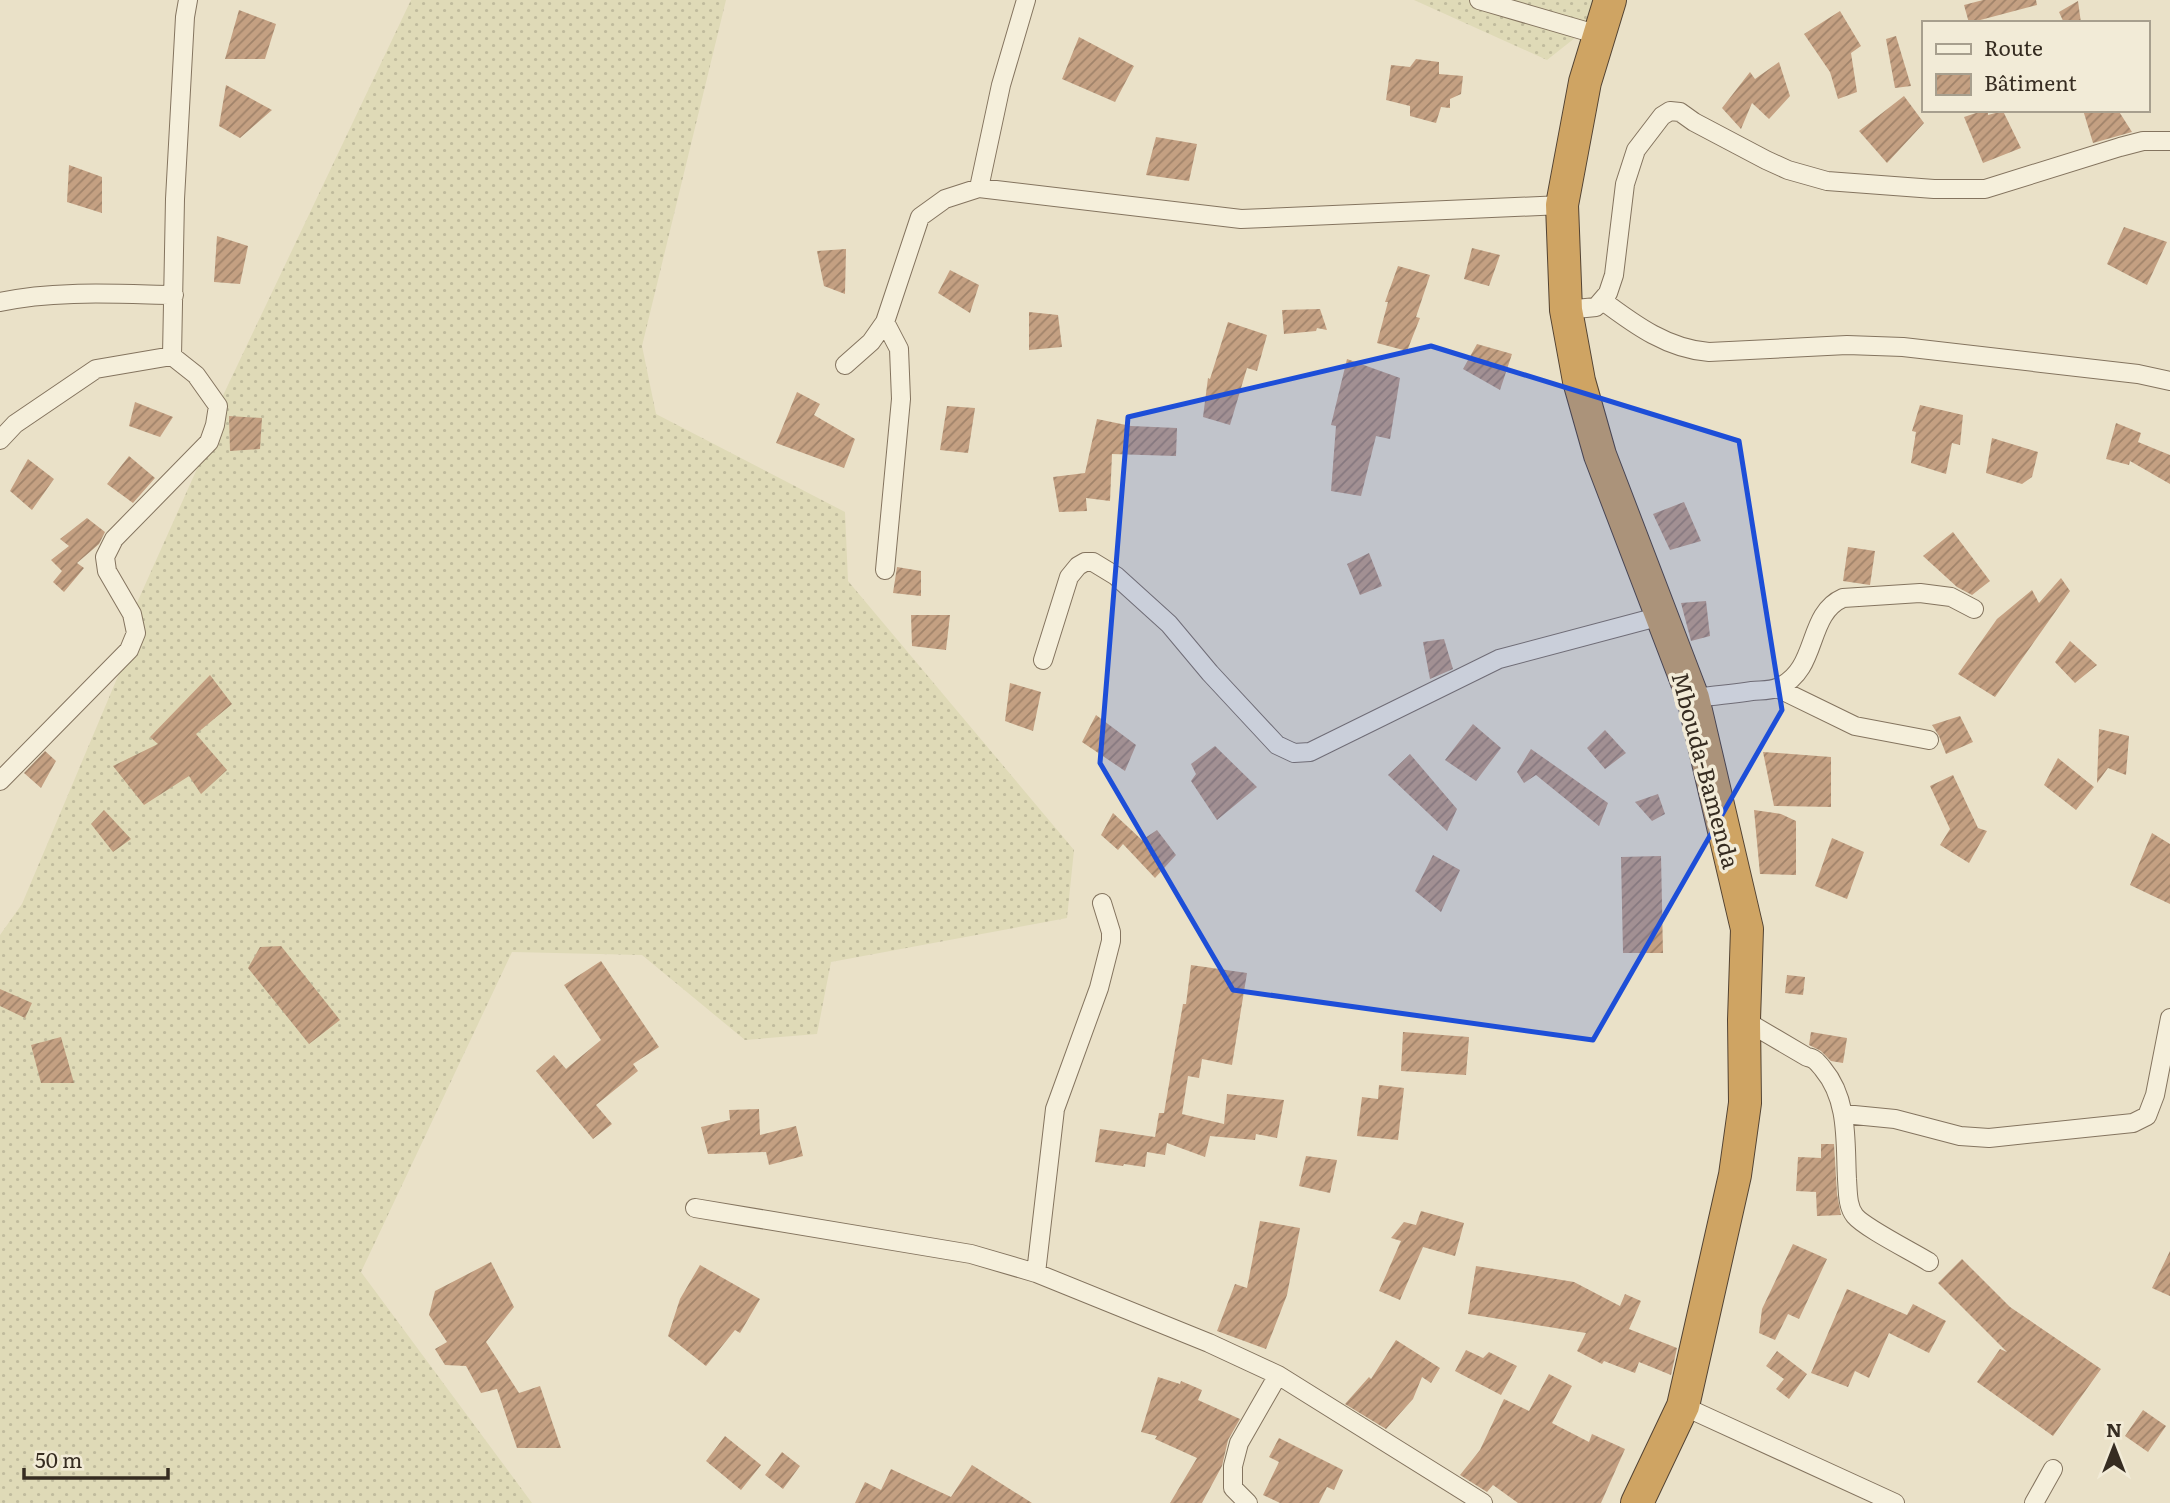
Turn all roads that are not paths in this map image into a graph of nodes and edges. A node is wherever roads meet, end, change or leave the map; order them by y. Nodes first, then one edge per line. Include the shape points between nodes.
1 (188, 0) edge
2 (1026, 0) edge
3 (1479, 0) edge
4 (1610, 0) edge
5 (1599, 35) junction
6 (2170, 141) edge
7 (979, 188) junction
8 (1562, 205) junction
9 (174, 295) junction
10 (1603, 301) junction
11 (0, 302) edge
12 (1566, 310) junction
13 (885, 322) junction
14 (172, 356) junction
15 (845, 365) dead end
16 (2170, 382) edge
17 (0, 440) edge
18 (885, 570) dead end
19 (1974, 610) dead end
20 (1661, 617) junction
21 (1043, 660) dead end
22 (1777, 688) junction
23 (1693, 698) junction
24 (1929, 740) dead end
25 (0, 781) edge
26 (1102, 903) dead end
27 (2170, 1018) edge
28 (1744, 1020) junction
29 (1844, 1114) junction
30 (695, 1208) dead end
31 (1929, 1262) dead end
32 (1036, 1273) junction
33 (1278, 1375) junction
34 (1683, 1406) junction
35 (2053, 1469) dead end
36 (1248, 1503) edge
37 (1483, 1503) edge
38 (1637, 1503) edge
39 (1895, 1503) edge
40 (2034, 1503) edge

1 - 9 street via 175,199
2 - 7 street via 1001,85
3 - 5 street
4 - 5 highway, Mbouda-Bamenda
5 - 8 highway, Mbouda-Bamenda via 1584,82
6 - 10 street via 2131,144 1984,189 1934,189 1827,181 1788,170 1680,112 1670,111 1636,150 1628,171 1614,275
7 - 8 street via 1241,219
7 - 13 street via 944,200 920,217
8 - 12 highway, Mbouda-Bamenda
9 - 11 street via 26,296
9 - 14 street
10 - 12 street via 1596,307
10 - 16 street via 1663,340 1693,351 1903,346 2138,374
12 - 20 highway, Mbouda-Bamenda via 1579,381 1600,455
13 - 15 street
13 - 18 street via 899,349 901,398
14 - 17 street via 96,369 15,424
14 - 25 street via 196,375 218,405 209,442 114,539 105,557 136,633 129,650
19 - 22 street via 1951,597 1920,593 1835,601 1822,615 1805,664
20 - 21 street via 1499,659 1310,752 1294,753 1277,745 1169,624 1116,576 1093,562 1078,566 1069,577
20 - 23 highway, Mbouda-Bamenda
22 - 23 street
22 - 24 street via 1854,726
23 - 28 highway, Mbouda-Bamenda via 1747,929
26 - 32 street via 1111,941 1055,1109
27 - 29 street via 2155,1094 2147,1116 2133,1123 1989,1138
28 - 29 street via 1813,1058 1827,1075
28 - 34 highway, Mbouda-Bamenda via 1745,1103 1735,1175
29 - 31 street via 1848,1198 1854,1215
30 - 32 street via 971,1254
32 - 33 street
33 - 36 street via 1239,1443 1233,1466 1233,1488
33 - 37 street
34 - 38 highway, Mbouda-Bamenda
34 - 39 street
35 - 40 street

